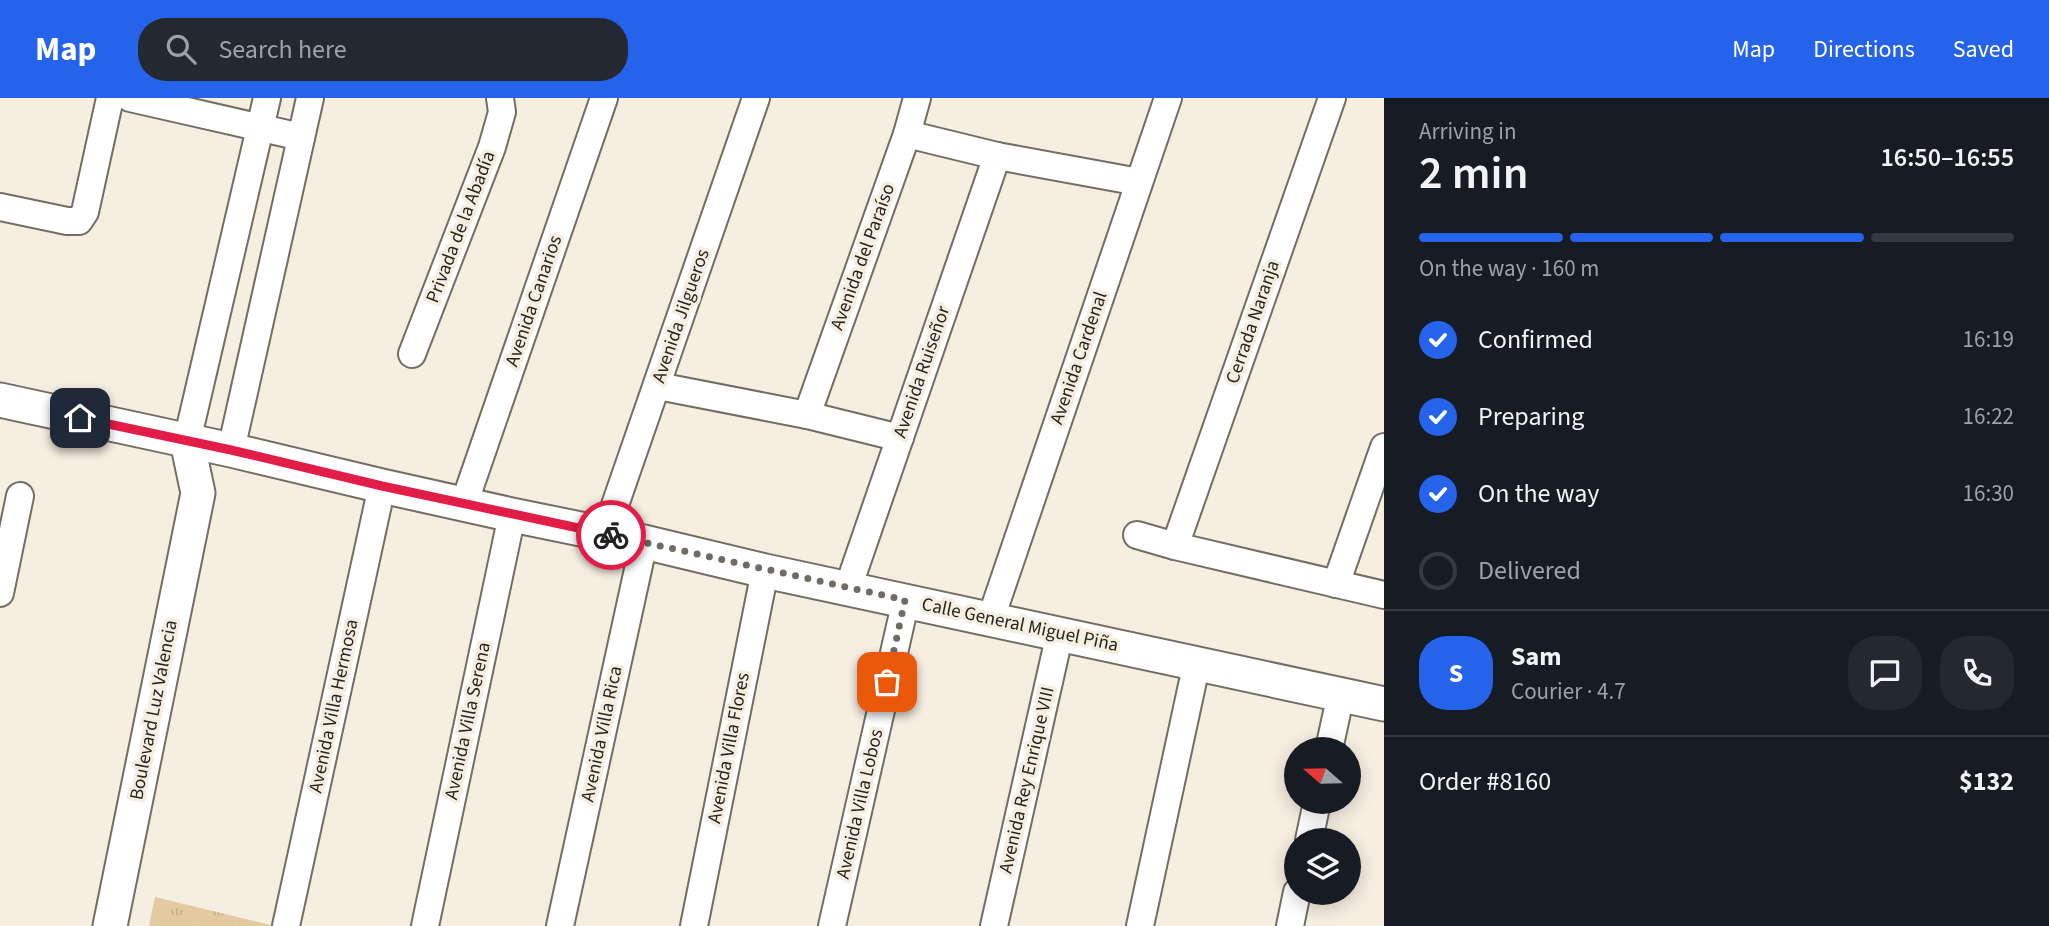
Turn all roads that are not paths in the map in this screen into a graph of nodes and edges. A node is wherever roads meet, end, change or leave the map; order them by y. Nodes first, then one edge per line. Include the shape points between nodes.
1 (110, 98) edge
2 (130, 98) edge
3 (267, 98) edge
4 (310, 98) edge
5 (500, 98) edge
6 (604, 98) edge
7 (756, 98) edge
8 (917, 98) edge
9 (1168, 98) edge
10 (1332, 98) edge
11 (261, 128) junction
12 (907, 134) junction
13 (301, 137) junction
14 (997, 156) junction
15 (1139, 182) junction
16 (0, 207) edge
17 (412, 354) dead end
18 (657, 386) junction
19 (0, 400) edge
20 (807, 415) junction
21 (900, 438) junction
22 (187, 441) junction
23 (1384, 447) edge
24 (231, 450) junction
25 (382, 486) junction
26 (198, 493) junction
27 (464, 504) junction
28 (12, 511) edge
29 (512, 515) junction
30 (605, 534) junction
31 (1137, 535) dead end
32 (643, 542) junction
33 (1175, 546) junction
34 (765, 570) junction
35 (1336, 584) junction
36 (848, 588) junction
37 (0, 593) edge
38 (1384, 595) edge
39 (905, 600) junction
40 (991, 618) junction
41 (1060, 634) junction
42 (1196, 662) junction
43 (1341, 694) junction
44 (1384, 704) edge
45 (1332, 737) edge
46 (1294, 905) edge
47 (110, 926) edge
48 (286, 926) edge
49 (425, 926) edge
50 (560, 926) edge
51 (694, 926) edge
52 (832, 926) edge
53 (994, 926) edge
54 (1140, 926) edge
55 (1290, 926) edge

1 - 16 street via 85,212 79,221
2 - 11 street
3 - 11 street, Boulevard Luz Valencia
4 - 13 street, Boulevard Luz Valencia
5 - 17 street, Privada de la Abadía via 502,112 492,147
6 - 27 street, Avenida Canarios
7 - 18 street, Avenida Jilgueros
8 - 12 street, Avenida del Paraíso
9 - 15 street, Avenida Cardenal
10 - 33 street, Cerrada Naranja
11 - 13 street
11 - 22 street, Boulevard Luz Valencia
12 - 14 street
12 - 20 street, Avenida del Paraíso
13 - 24 street, Boulevard Luz Valencia
14 - 15 street
14 - 21 street, Avenida Ruiseñor
15 - 40 street, Avenida Cardenal
18 - 20 street
18 - 30 street, Avenida Jilgueros
19 - 22 street, Calle General Miguel Piña
20 - 21 street
21 - 36 street, Avenida Ruiseñor
22 - 24 street, Calle General Miguel Piña
22 - 26 street, Boulevard Luz Valencia
23 - 35 street
24 - 25 street, Calle General Miguel Piña
24 - 26 street, Boulevard Luz Valencia
25 - 27 street, Calle General Miguel Piña
25 - 48 street, Avenida Villa Hermosa
26 - 47 street, Boulevard Luz Valencia
27 - 29 street, Calle General Miguel Piña
28 - 37 street
29 - 30 street, Calle General Miguel Piña
29 - 49 street, Avenida Villa Serena
30 - 32 street, Calle General Miguel Piña
31 - 33 street
32 - 34 street, Calle General Miguel Piña
32 - 50 street, Avenida Villa Rica
33 - 35 street
34 - 36 street, Calle General Miguel Piña
34 - 51 street, Avenida Villa Flores
35 - 38 street
36 - 39 street, Calle General Miguel Piña
39 - 40 street, Calle General Miguel Piña
39 - 52 street, Avenida Villa Lobos
40 - 41 street, Calle General Miguel Piña
41 - 42 street, Calle General Miguel Piña
41 - 53 street, Avenida Rey Enrique VIII
42 - 43 street, Calle General Miguel Piña
42 - 54 street
43 - 44 street, Calle General Miguel Piña
43 - 45 street
46 - 55 street

